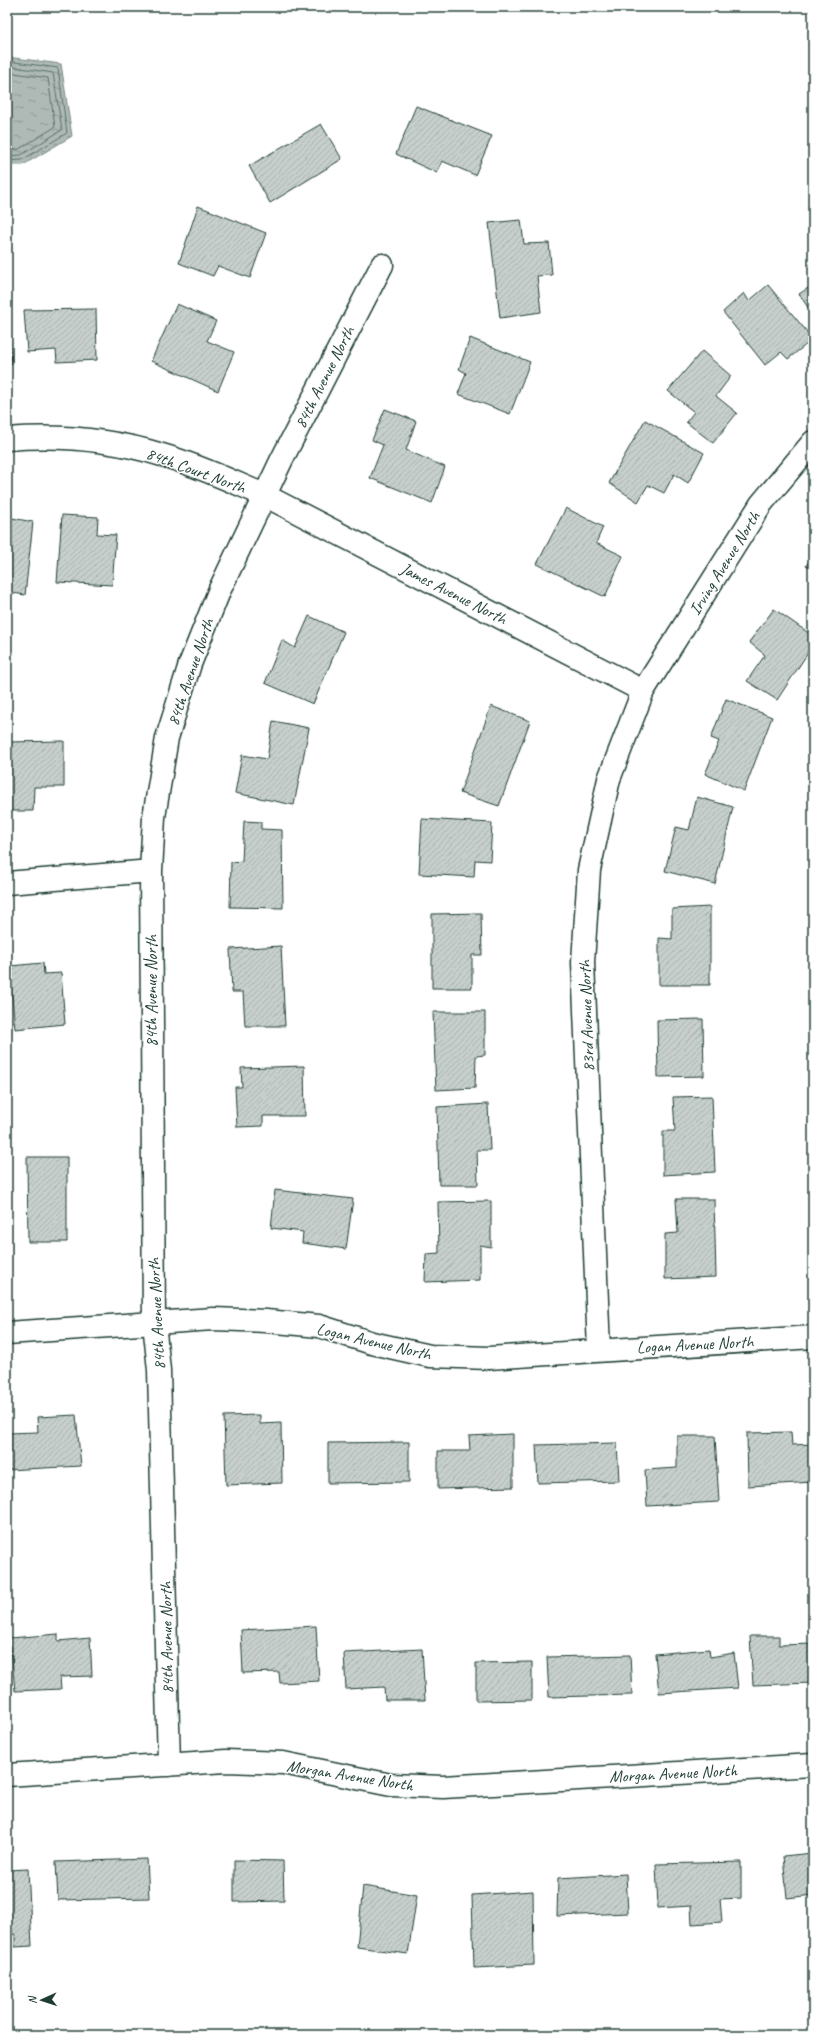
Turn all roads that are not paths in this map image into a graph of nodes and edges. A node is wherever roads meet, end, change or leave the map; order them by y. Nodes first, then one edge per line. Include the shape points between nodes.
1 (382, 265) dead end
2 (7, 439) edge
3 (813, 442) edge
4 (264, 495) junction
5 (643, 691) junction
6 (151, 871) junction
7 (7, 883) edge
8 (154, 1324) junction
9 (7, 1333) edge
10 (813, 1337) edge
11 (599, 1350) junction
12 (169, 1765) junction
13 (813, 1765) edge
14 (7, 1775) edge

1 - 4 street, 84th Avenue North
2 - 4 street, 84th Court North via 34,437 100,442 161,455
3 - 5 street, Irving Avenue North via 761,504
4 - 5 street, James Avenue North
4 - 6 street, 84th Avenue North via 220,589 192,657 167,738 154,817
5 - 11 street, 83rd Avenue North via 608,787 589,870 583,962
6 - 7 street
6 - 8 street, 84th Avenue North
8 - 9 street, Logan Avenue North
8 - 11 street, Logan Avenue North via 213,1319 320,1326 372,1343 430,1356 489,1358
8 - 12 street, 84th Avenue North via 159,1370
10 - 11 street, Logan Avenue North
12 - 13 street, Morgan Avenue North via 226,1761 283,1763 392,1785 443,1787
12 - 14 street, Morgan Avenue North

